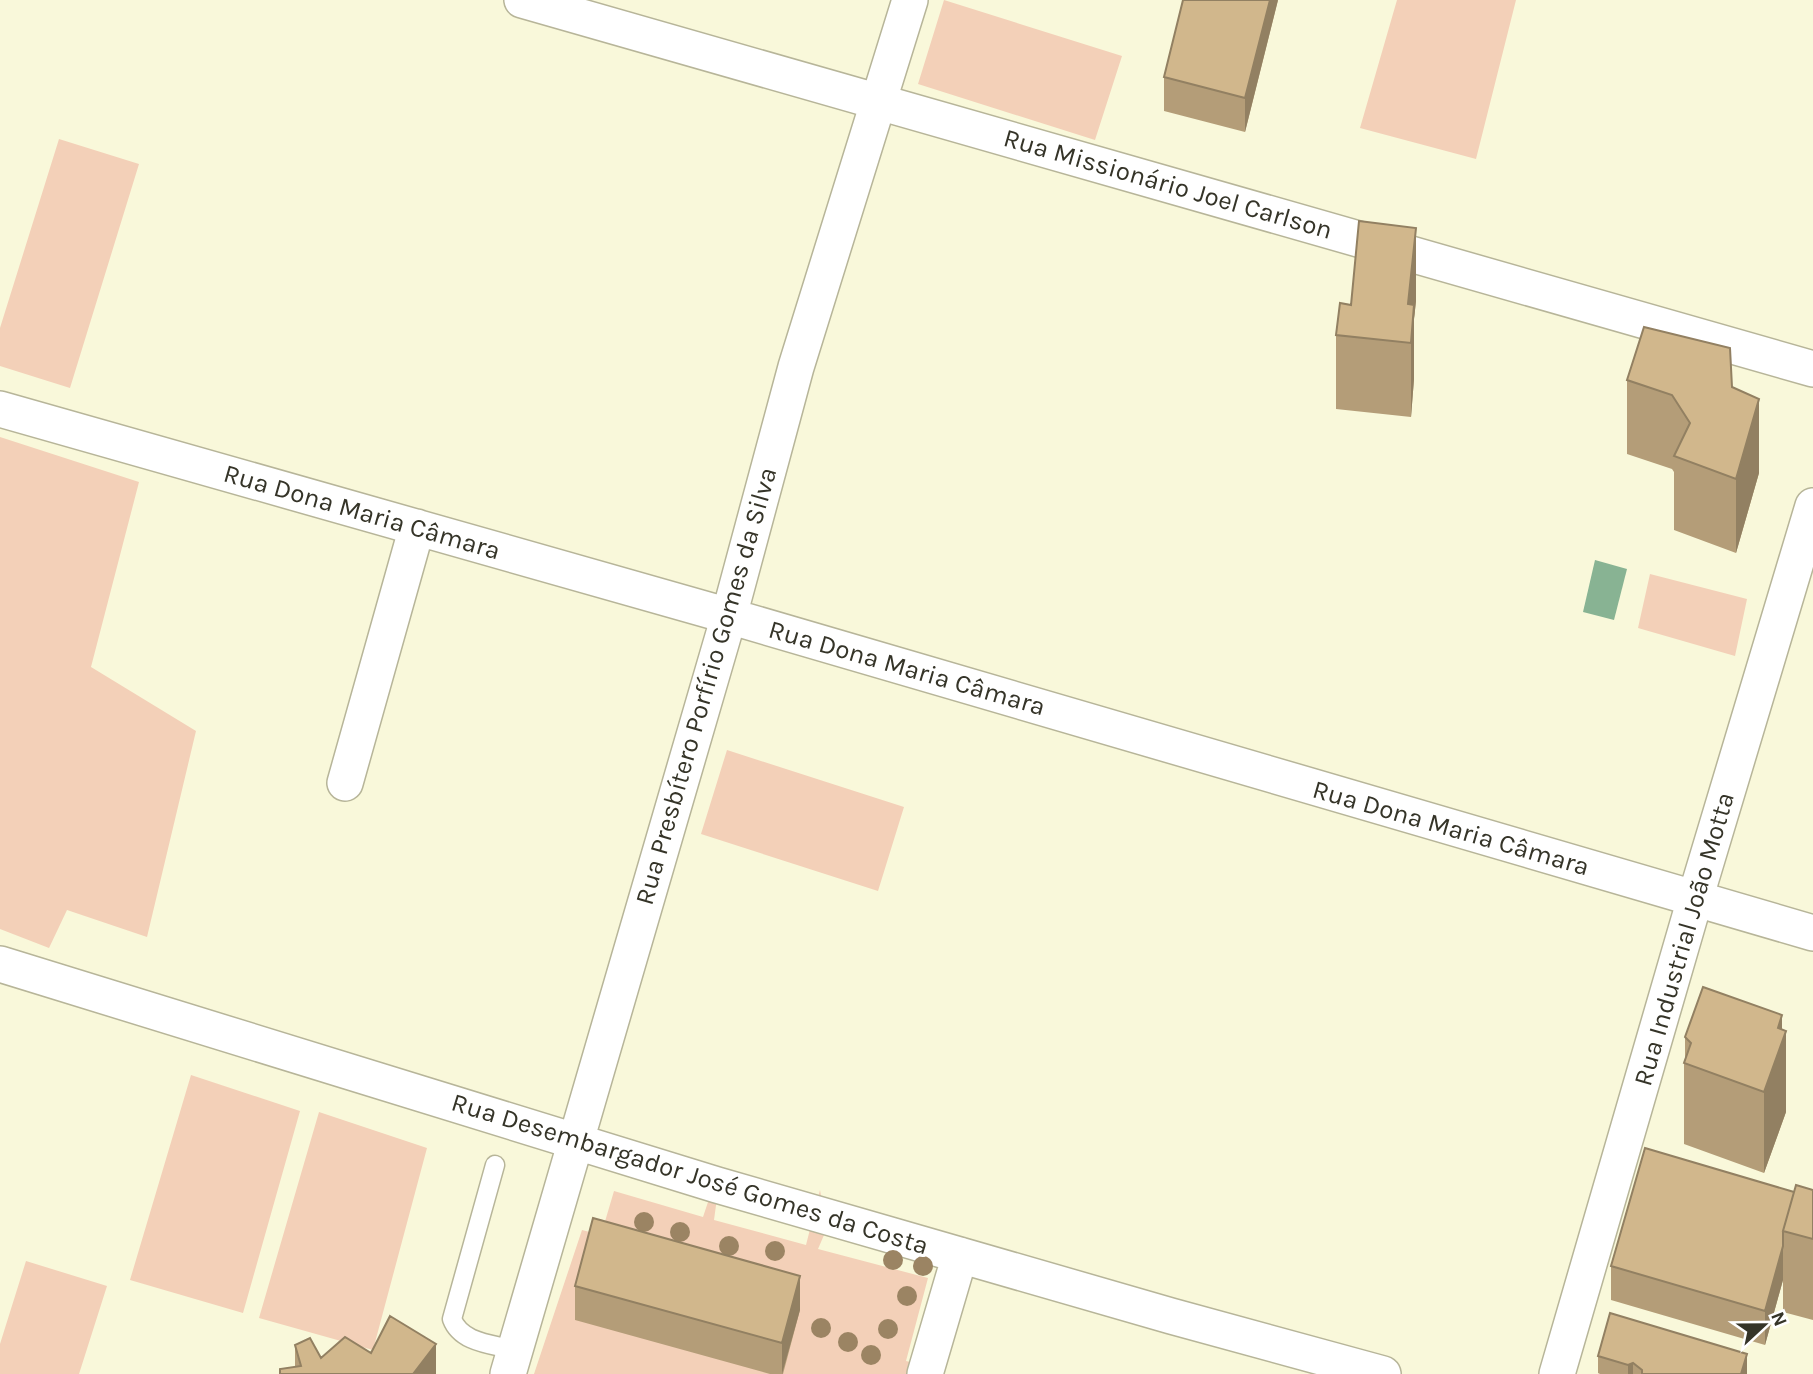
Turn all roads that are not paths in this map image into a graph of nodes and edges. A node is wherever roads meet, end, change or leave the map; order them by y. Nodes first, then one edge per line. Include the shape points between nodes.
1 (522, 0) edge
2 (911, 0) edge
3 (879, 101) junction
4 (1813, 369) edge
5 (0, 409) edge
6 (1813, 506) edge
7 (417, 527) junction
8 (729, 616) junction
9 (345, 783) dead end
10 (1695, 899) junction
11 (1813, 933) edge
12 (0, 964) edge
13 (574, 1141) junction
14 (495, 1166) dead end
15 (960, 1255) junction
16 (511, 1362) edge
17 (925, 1374) edge
18 (1383, 1374) edge
19 (1557, 1374) edge

1 - 3 street, Rua Missionário Joel Carlson
2 - 3 street, Rua Presbítero Porfírio Gomes da Silva
3 - 4 street, Rua Missionário Joel Carlson
3 - 8 street, Rua Presbítero Porfírio Gomes da Silva via 796,367
5 - 7 street, Rua Dona Maria Câmara
6 - 10 street, Rua Industrial João Motta
7 - 8 street, Rua Dona Maria Câmara
7 - 9 street
8 - 10 street, Rua Dona Maria Câmara
8 - 13 street, Rua Presbítero Porfírio Gomes da Silva
10 - 11 street, Rua Dona Maria Câmara
10 - 19 street, Rua Industrial João Motta
12 - 13 street, Rua Desembargador José Gomes da Costa
13 - 15 street, Rua Desembargador José Gomes da Costa
13 - 16 street, Rua Presbítero Porfírio Gomes da Silva
14 - 16 lane via 452,1319 463,1335
15 - 17 street
15 - 18 street, Rua Desembargador José Gomes da Costa

